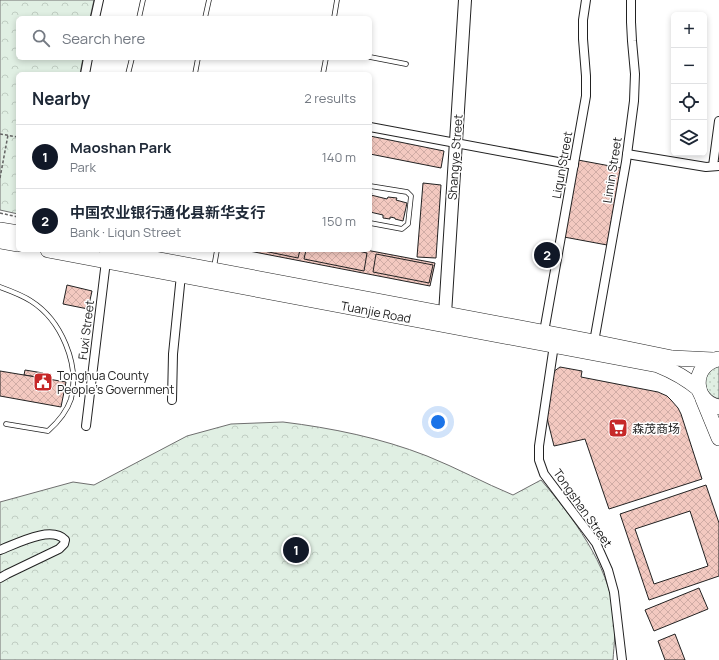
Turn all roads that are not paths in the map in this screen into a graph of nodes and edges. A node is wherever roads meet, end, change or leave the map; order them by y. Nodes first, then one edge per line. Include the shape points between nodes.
1 (99, 0) edge
2 (143, 0) edge
3 (209, 0) edge
4 (337, 0) edge
5 (465, 0) edge
6 (586, 0) edge
7 (631, 0) edge
8 (95, 16) edge
9 (139, 16) edge
10 (205, 16) edge
11 (334, 16) edge
12 (372, 57) edge
13 (88, 60) edge
14 (132, 60) edge
15 (198, 60) edge
16 (326, 60) edge
17 (406, 64) dead end
18 (85, 72) edge
19 (128, 72) edge
20 (195, 72) edge
21 (323, 72) edge
22 (719, 121) edge
23 (372, 127) edge
24 (456, 143) junction
25 (627, 154) junction
26 (574, 165) junction
27 (716, 166) edge
28 (372, 186) edge
29 (372, 223) edge
30 (0, 230) edge
31 (16, 233) edge
32 (0, 241) edge
33 (16, 244) edge
34 (68, 252) edge
35 (217, 252) edge
36 (107, 256) edge
37 (213, 270) junction
38 (181, 275) junction
39 (0, 287) edge
40 (444, 314) junction
41 (544, 332) junction
42 (594, 342) junction
43 (554, 345) junction
44 (716, 359) edge
45 (701, 394) junction
46 (172, 400) dead end
47 (719, 407) edge
48 (6, 424) dead end
49 (86, 426) dead end
50 (719, 438) edge
51 (0, 550) edge
52 (0, 578) edge
53 (622, 660) edge

1 - 8 street
2 - 9 lane
3 - 10 lane
4 - 11 lane
5 - 24 street, Shangye Street
6 - 26 street, Liqun Street via 583,39 586,96
7 - 25 street, Limin Street via 635,87
12 - 17 lane
13 - 18 street
14 - 19 lane
15 - 20 lane
16 - 21 lane
22 - 27 street
23 - 24 street
24 - 26 street
24 - 40 street, Shangye Street
25 - 27 street via 706,167
25 - 42 street, Limin Street
26 - 41 street, Liqun Street
28 - 29 lane via 407,192 411,196 408,224 402,229
30 - 31 highway
32 - 33 highway
34 - 36 highway, Tuanjie Road
35 - 37 lane
36 - 37 highway, Tuanjie Road
36 - 38 highway, Tuanjie Road
36 - 49 street, Fuxi Street
37 - 40 highway, Tuanjie Road
38 - 43 highway, Tuanjie Road
38 - 46 street via 173,354
39 - 48 lane via 31,301 52,321 67,347 73,375 71,399 48,432
40 - 41 highway, Tuanjie Road
41 - 42 highway, Tuanjie Road
42 - 44 highway, Tuanjie Road via 672,358
43 - 45 highway, Tuanjie Road via 658,365 682,376
43 - 53 street, Tongshan Street via 539,460 544,474 596,543 608,570 614,592
44 - 45 highway via 708,363 700,373 698,378
45 - 47 highway, Tuanjie Road via 712,405
45 - 50 highway
51 - 52 street via 43,534 59,536 65,540 59,549

